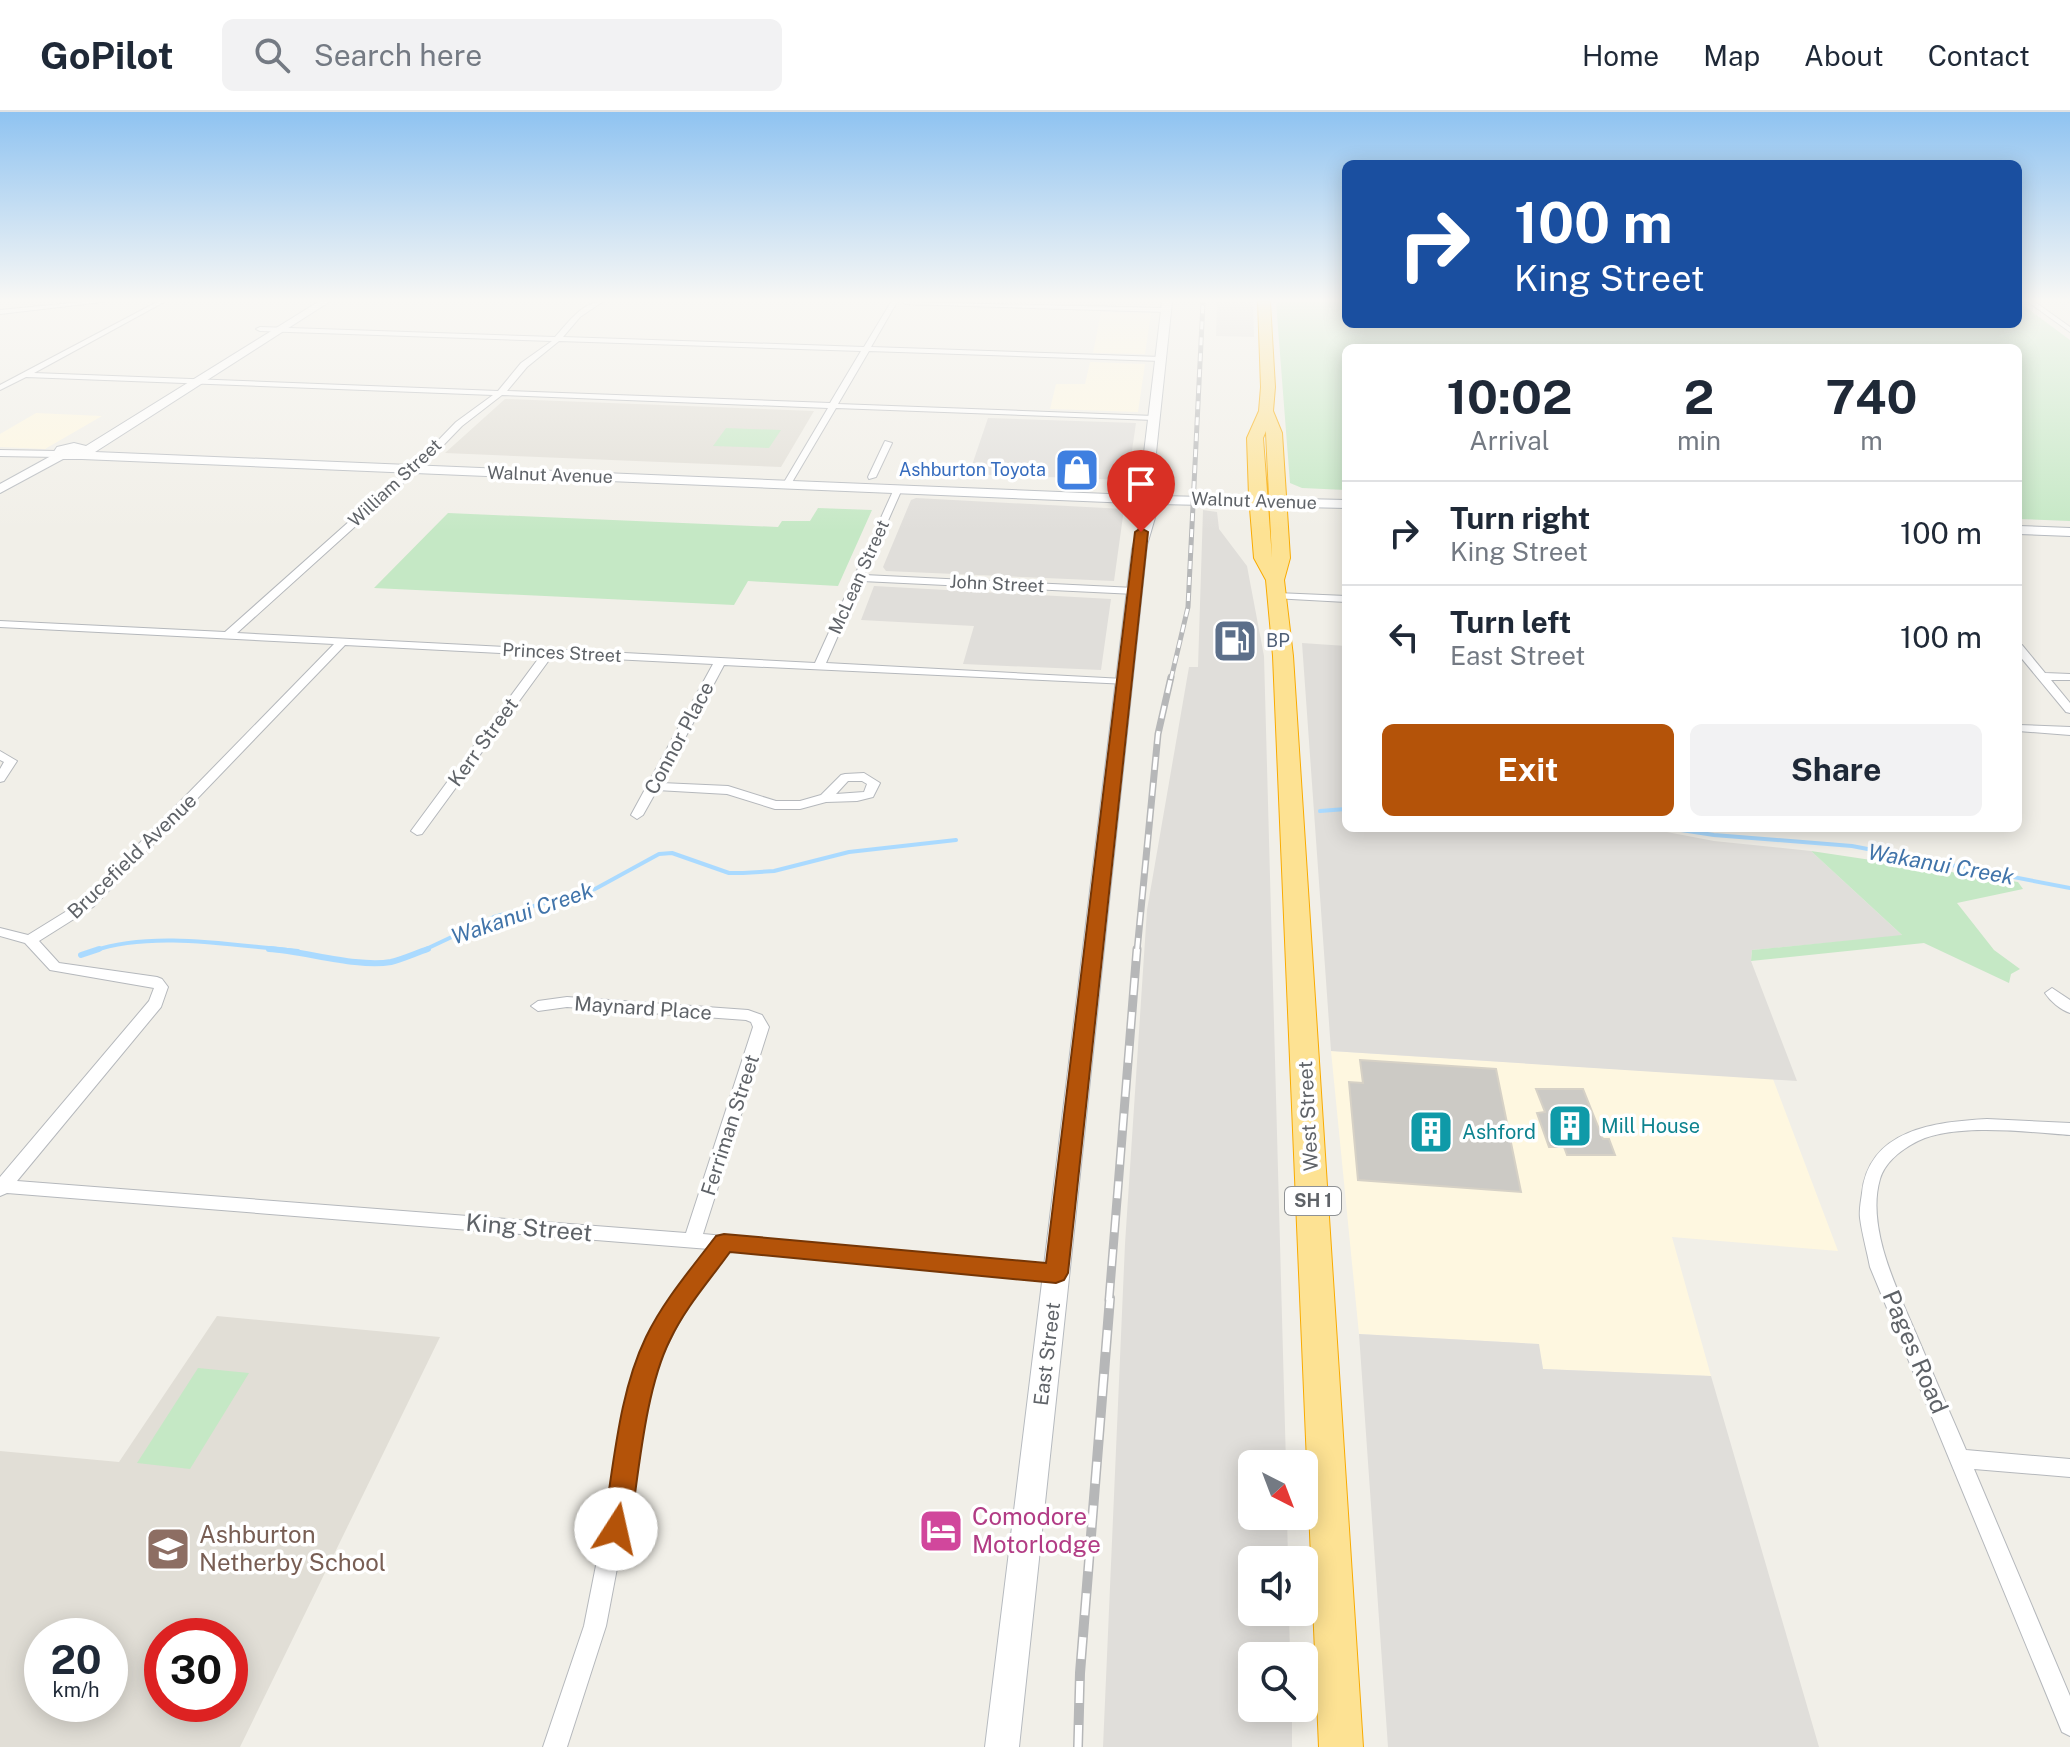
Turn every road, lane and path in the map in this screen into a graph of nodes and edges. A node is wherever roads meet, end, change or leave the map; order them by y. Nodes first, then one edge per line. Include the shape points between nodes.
1 (19, 378) edge
2 (108, 378) edge
3 (179, 378) edge
4 (203, 378) edge
5 (513, 378) edge
6 (849, 378) edge
7 (1159, 378) edge
8 (1268, 378) edge
9 (175, 381) junction
10 (197, 382) junction
11 (0, 388) edge
12 (500, 394) junction
13 (833, 406) junction
14 (1266, 411) junction
15 (1154, 418) junction
16 (116, 440) junction
17 (888, 443) dead end
18 (82, 450) junction
19 (0, 453) edge
20 (58, 455) junction
21 (423, 459) junction
22 (412, 470) junction
23 (872, 477) junction
24 (790, 479) junction
25 (0, 489) edge
26 (898, 489) junction
27 (1020, 489) junction
28 (1145, 495) junction
29 (1257, 499) junction
30 (1278, 499) junction
31 (1342, 501) edge
32 (2022, 530) edge
33 (2070, 532) edge
34 (858, 578) junction
35 (1276, 588) junction
36 (1135, 591) junction
37 (1342, 598) edge
38 (0, 624) edge
39 (227, 636) junction
40 (342, 642) junction
41 (2022, 652) edge
42 (548, 653) junction
43 (720, 661) junction
44 (819, 666) junction
45 (2042, 676) junction
46 (2070, 677) edge
47 (1124, 682) junction
48 (2070, 710) edge
49 (2022, 728) edge
50 (2070, 731) edge
51 (0, 755) edge
52 (0, 778) edge
53 (653, 786) junction
54 (825, 798) dead end
55 (637, 815) dead end
56 (417, 831) dead end
57 (0, 932) edge
58 (30, 940) junction
59 (2052, 993) dead end
60 (538, 1006) dead end
61 (2070, 1008) edge
62 (748, 1015) joint
63 (2070, 1129) edge
64 (1, 1187) edge
65 (692, 1242) junction
66 (724, 1243) junction
67 (1056, 1273) junction
68 (1959, 1459) junction
69 (2070, 1468) edge
70 (2070, 1724) edge
71 (555, 1747) edge
72 (1002, 1747) edge
73 (1341, 1747) edge

1 - 11 street
2 - 9 street
3 - 9 street
4 - 10 street
5 - 12 street, William Street
6 - 13 street
7 - 15 street, East Street
8 - 14 highway, West Street / SH 1
9 - 10 street
9 - 18 street
10 - 12 street
10 - 16 street
12 - 13 street
12 - 21 street, William Street
13 - 15 street
13 - 24 street
14 - 29 highway, West Street / SH 1 via 1255,438
14 - 30 highway, West Street / SH 1 via 1274,433
15 - 28 street, East Street via 1150,453 1156,464
16 - 18 street, Walnut Avenue
16 - 21 street, Walnut Avenue
17 - 23 street
18 - 20 street
18 - 22 street, Walnut Avenue
19 - 20 street
20 - 25 street
21 - 22 street, William Street
21 - 24 street, Walnut Avenue
22 - 24 street, Walnut Avenue
22 - 39 street, William Street
23 - 24 street, Walnut Avenue
23 - 27 street, Walnut Avenue
24 - 26 street, Walnut Avenue
26 - 27 street, Walnut Avenue
26 - 34 street, McLean Street
27 - 28 street, Walnut Avenue
28 - 29 street, Walnut Avenue
28 - 36 street, East Street via 1149,522 1141,532
29 - 30 street, Walnut Avenue
29 - 35 highway, West Street / SH 1 via 1263,558
30 - 31 street, Walnut Avenue
30 - 35 highway, West Street / SH 1 via 1281,558
32 - 33 street
34 - 36 street, John Street
34 - 44 street, McLean Street
35 - 37 street
35 - 73 highway, West Street / SH 1
36 - 47 street, East Street
38 - 39 street, Princes Street
39 - 40 street, Princes Street
40 - 42 street, Princes Street
40 - 58 street, Brucefield Avenue via 88,904
41 - 45 street
42 - 43 street, Princes Street
42 - 56 street, Kerr Street
43 - 44 street, Princes Street
43 - 53 street, Connor Place
44 - 47 street, Princes Street
45 - 46 street
45 - 48 street
47 - 67 street, East Street
49 - 50 street
51 - 52 street via 11,761
53 - 54 street via 728,790 775,805
53 - 55 street, Connor Place
57 - 58 street
58 - 64 street via 55,967 137,977 161,987 156,1003
59 - 61 street
60 - 62 street, Maynard Place via 567,1002
62 - 65 street, Ferriman Street via 761,1027
63 - 68 street, Pages Road via 1965,1123 1932,1129 1897,1144 1873,1173 1867,1198 1871,1241
64 - 65 street, King Street
65 - 66 street, King Street
66 - 67 street, King Street
66 - 71 street via 674,1308 643,1379 595,1626
67 - 72 street, East Street
68 - 69 street
68 - 70 street, Pages Road

